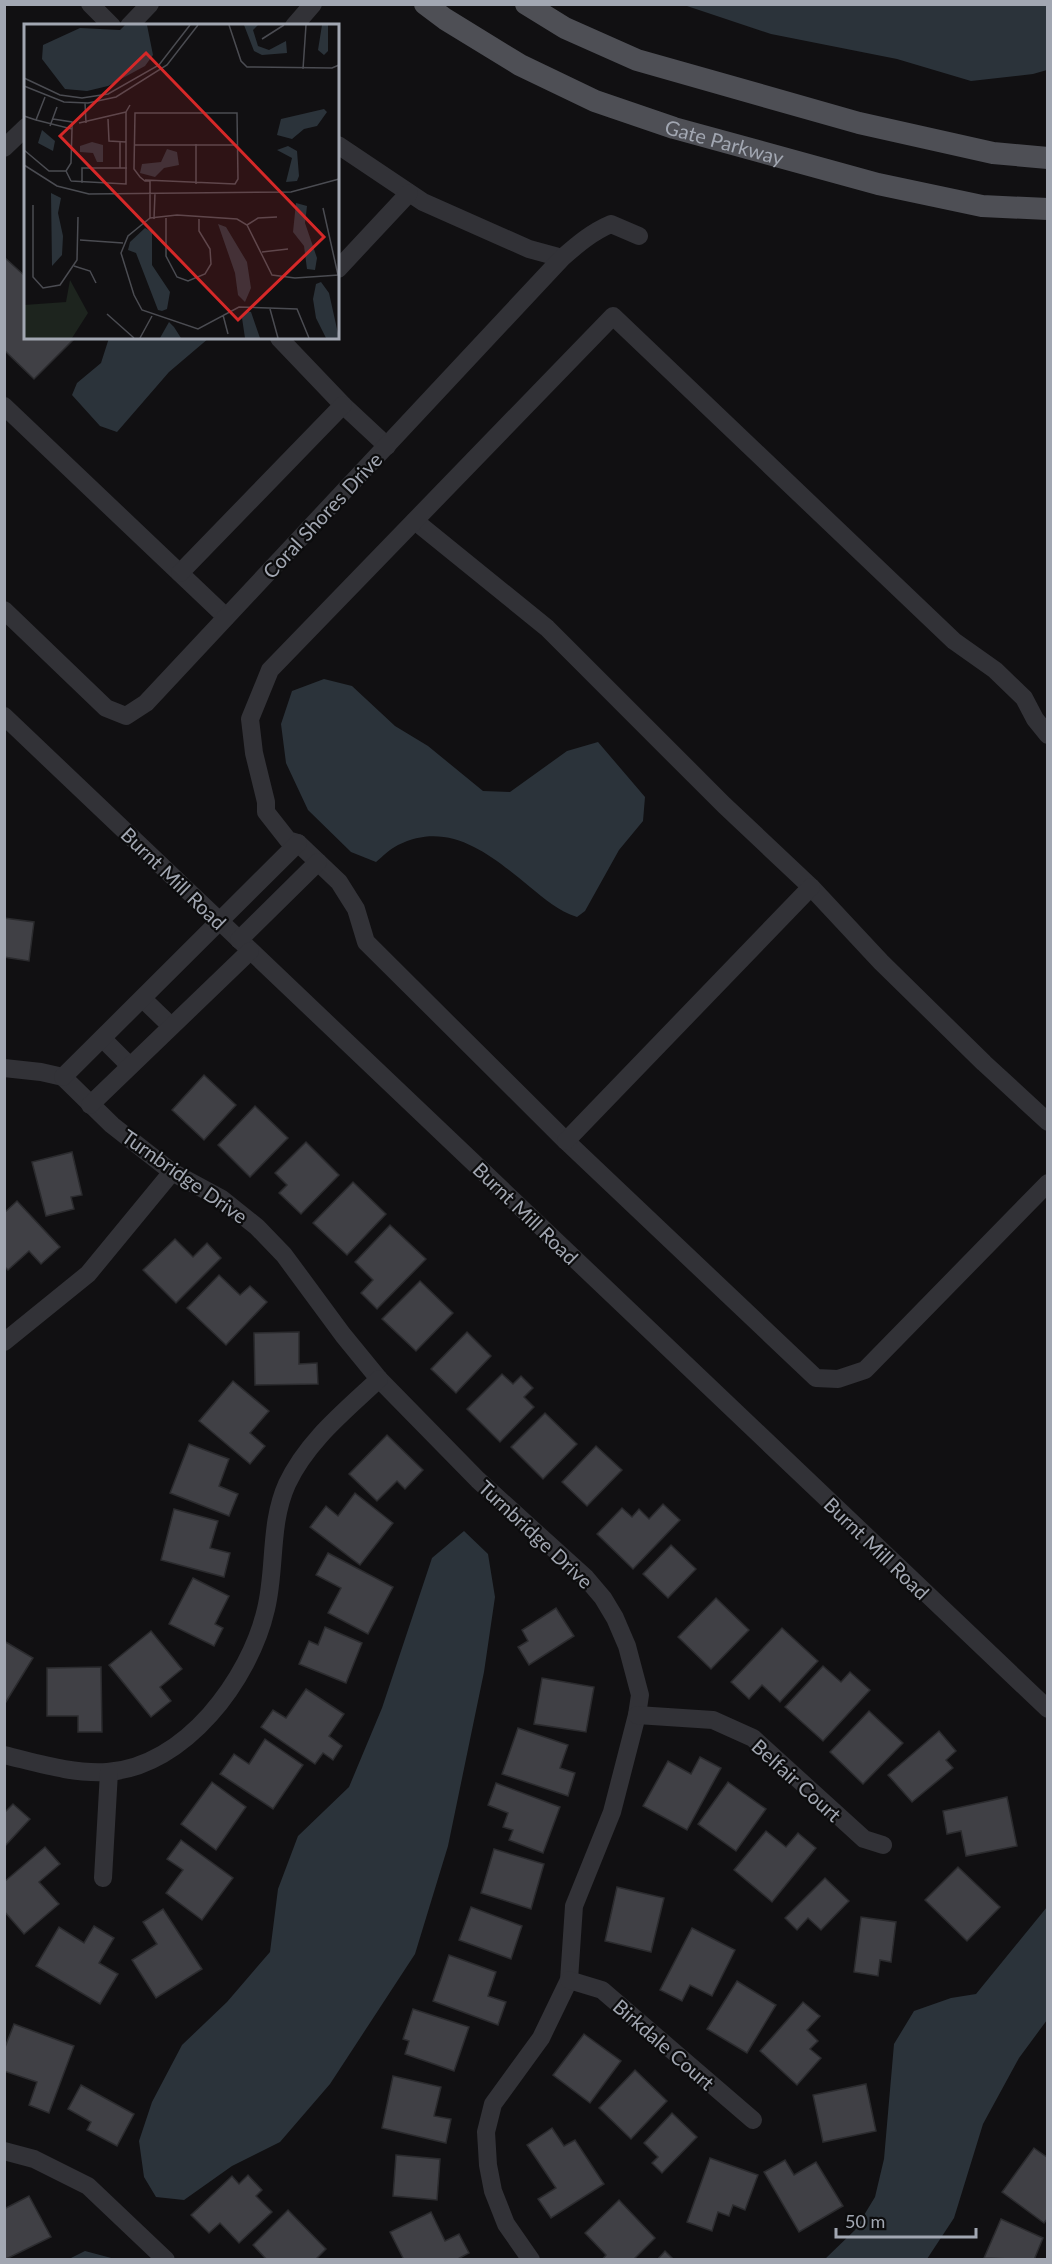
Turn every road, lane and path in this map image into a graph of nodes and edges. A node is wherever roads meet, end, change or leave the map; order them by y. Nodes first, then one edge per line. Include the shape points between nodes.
1 (90, 4) edge
2 (150, 4) edge
3 (314, 4) edge
4 (425, 4) edge
5 (526, 4) edge
6 (110, 24) edge
7 (131, 24) edge
8 (296, 24) edge
9 (24, 129) edge
10 (339, 146) edge
11 (4, 148) edge
12 (1047, 158) edge
13 (409, 193) junction
14 (1047, 209) edge
15 (639, 236) dead end
16 (562, 258) junction
17 (339, 268) edge
18 (280, 339) edge
19 (4, 405) edge
20 (343, 405) junction
21 (387, 446) junction
22 (415, 521) junction
23 (180, 573) junction
24 (4, 610) edge
25 (226, 617) junction
26 (4, 716) edge
27 (1047, 735) edge
28 (298, 843) junction
29 (318, 862) junction
30 (811, 887) junction
31 (220, 922) junction
32 (244, 946) junction
33 (143, 999) junction
34 (171, 1026) junction
35 (103, 1039) junction
36 (130, 1066) junction
37 (4, 1068) edge
38 (63, 1077) junction
39 (90, 1105) junction
40 (1047, 1122) edge
41 (566, 1141) junction
42 (172, 1172) junction
43 (1047, 1183) edge
44 (4, 1342) edge
45 (379, 1379) junction
46 (1047, 1709) edge
47 (637, 1715) junction
48 (4, 1755) edge
49 (109, 1772) junction
50 (883, 1845) dead end
51 (103, 1878) dead end
52 (569, 1980) junction
53 (753, 2120) dead end
54 (4, 2151) edge
55 (166, 2259) edge
56 (531, 2259) edge

1 - 6 street
2 - 7 street
3 - 8 street
4 - 14 main road, Gate Parkway via 520,65 595,101 674,128 878,184 982,206
5 - 12 main road via 565,28 637,60 859,123 993,153
9 - 11 street
10 - 13 street
13 - 16 street via 529,249
13 - 17 street
15 - 16 street, Coral Shores Drive via 611,224
16 - 21 street, Coral Shores Drive
18 - 20 street
19 - 23 street
20 - 21 street
20 - 23 street
21 - 25 street, Coral Shores Drive
22 - 27 street via 613,316 954,641 995,670 1024,698
22 - 28 street via 270,670 250,719 266,812 288,840
22 - 30 street via 547,628
23 - 25 street
24 - 25 street, Coral Shores Drive via 106,708 126,716 146,703
26 - 31 street, Burnt Mill Road
28 - 29 street
28 - 31 street
29 - 32 street
29 - 41 street via 339,882 356,909 366,942
30 - 40 street via 984,1064
30 - 41 street
31 - 32 street, Burnt Mill Road
31 - 33 street
32 - 34 street
32 - 46 street, Burnt Mill Road
33 - 34 street
33 - 35 street
34 - 36 street
35 - 36 street
35 - 38 street
36 - 39 street
37 - 38 street
38 - 39 street, Turnbridge Drive
39 - 42 street, Turnbridge Drive
41 - 43 street via 816,1378 838,1378 865,1370
42 - 44 street via 88,1274
42 - 45 street, Turnbridge Drive via 222,1198 257,1227 284,1255
45 - 47 street, Turnbridge Drive via 478,1480 603,1598 627,1646 640,1695
45 - 49 street via 317,1437 286,1486 278,1508 266,1610 257,1641 225,1697 203,1722 158,1757
47 - 50 street, Belfair Court via 713,1720 753,1738 864,1839
47 - 52 street, Turnbridge Drive via 612,1812 574,1906
48 - 49 street via 77,1772
49 - 51 street
52 - 53 street, Birkdale Court via 602,1990
52 - 56 street, Turnbridge Drive via 541,2038 493,2104 486,2132 493,2191 506,2224
54 - 55 street via 34,2159 88,2186

